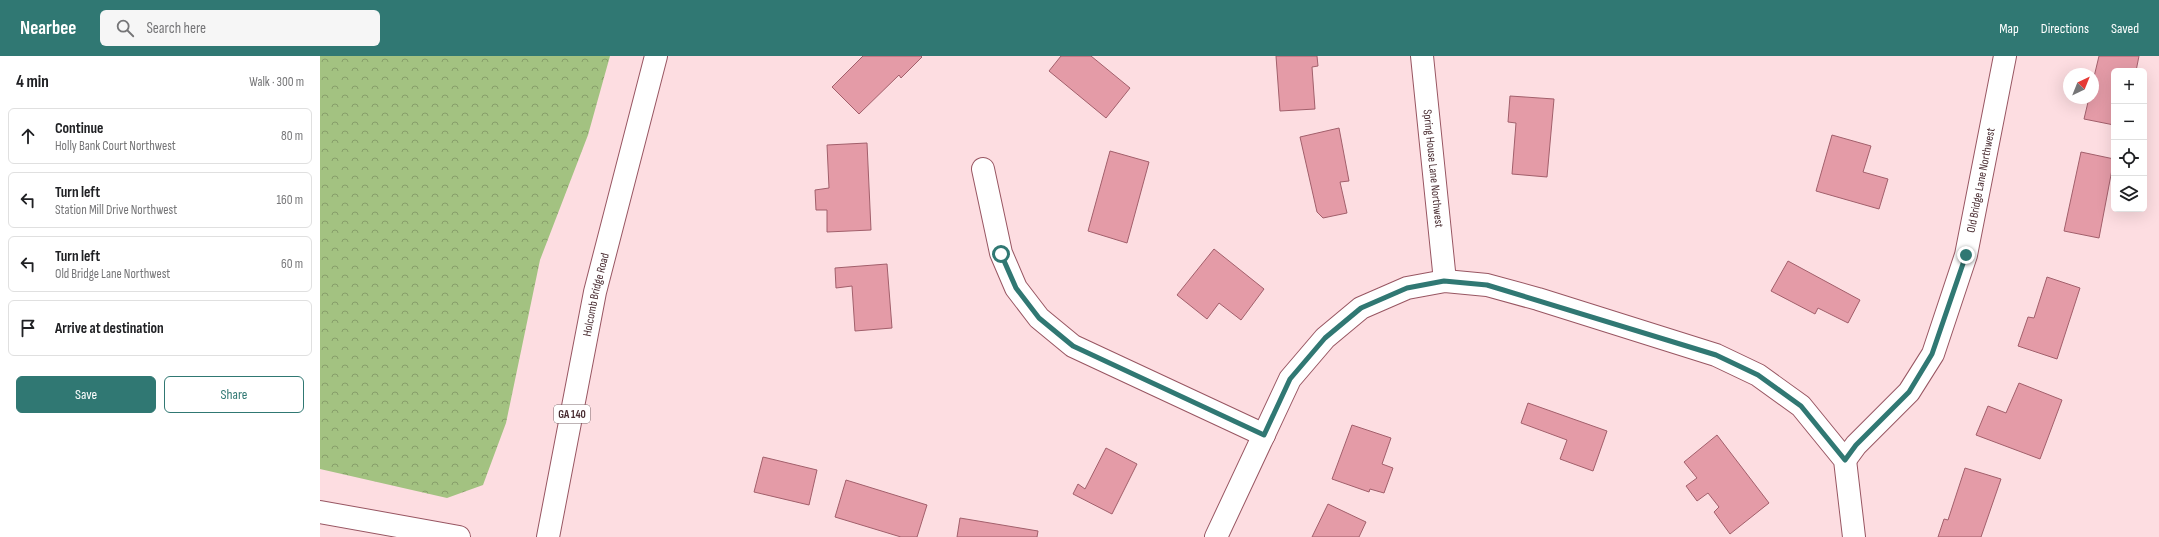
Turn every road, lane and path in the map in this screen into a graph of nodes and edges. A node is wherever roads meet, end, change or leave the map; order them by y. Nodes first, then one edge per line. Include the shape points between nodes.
1 (656, 56) edge
2 (1422, 56) edge
3 (2005, 56) edge
4 (983, 169) dead end
5 (1444, 281) junction
6 (1264, 435) junction
7 (1845, 460) junction
8 (320, 512) edge
9 (459, 537) edge
10 (548, 537) edge
11 (1216, 537) edge
12 (1854, 537) edge

1 - 10 street, Holcomb Bridge Road / GA 140 via 595,292
2 - 5 street, Spring House Lane Northwest
3 - 7 street, Old Bridge Lane Northwest via 1966,255 1932,354 1909,392 1856,445
4 - 6 street via 1001,254 1016,288 1039,318 1073,346
5 - 6 street via 1407,288 1361,308 1325,338 1290,379
5 - 7 street via 1487,285 1716,355 1758,375 1801,406
6 - 11 street
7 - 12 street
8 - 9 street

